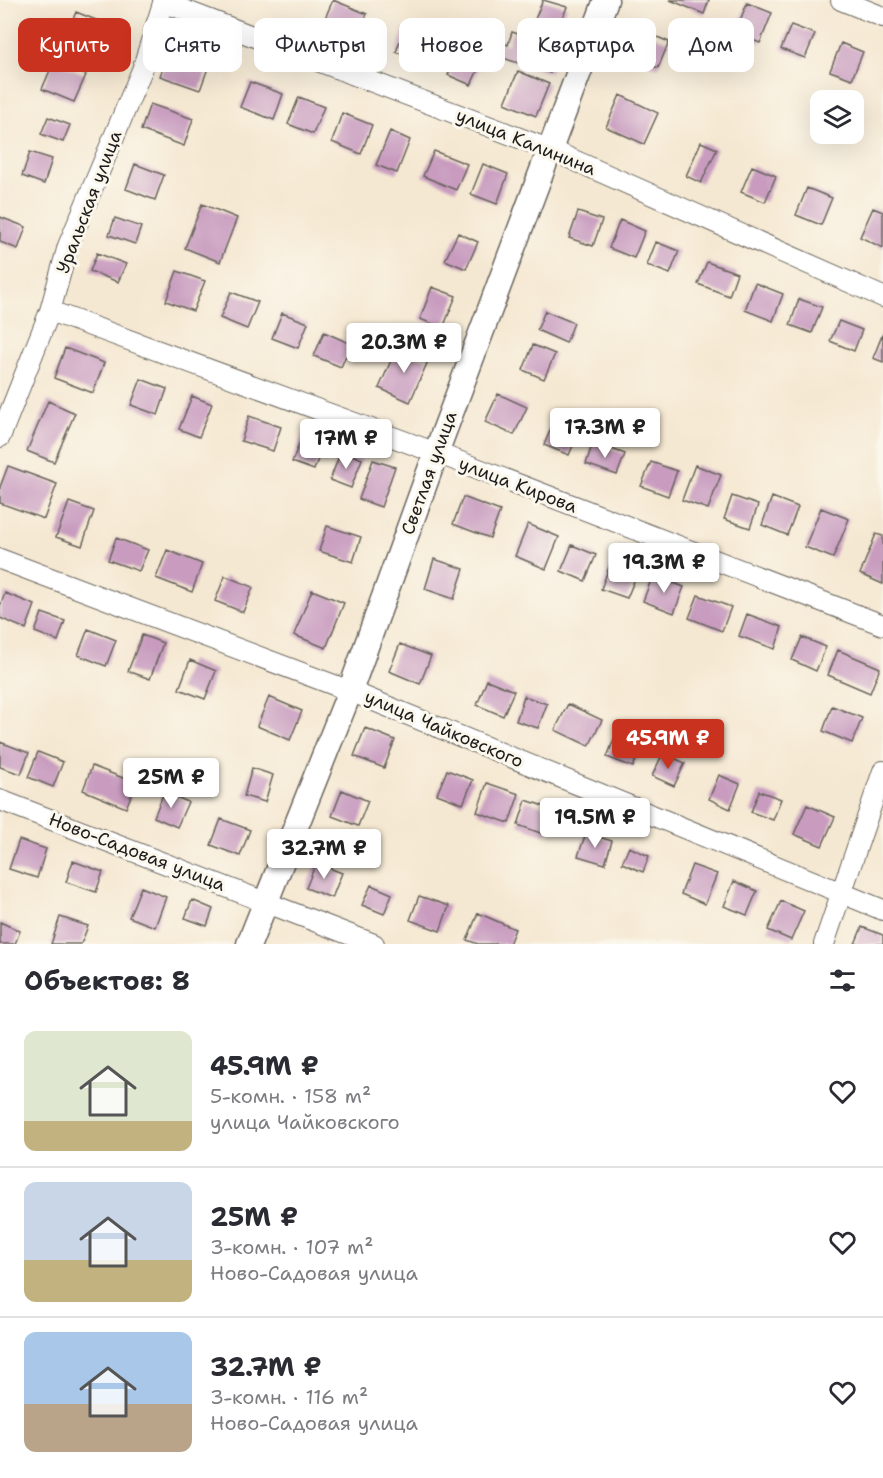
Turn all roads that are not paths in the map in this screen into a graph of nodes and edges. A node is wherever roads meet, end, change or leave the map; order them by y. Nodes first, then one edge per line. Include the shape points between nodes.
1 (606, 0) edge
2 (841, 0) edge
3 (163, 1) edge
4 (883, 17) edge
5 (551, 150) junction
6 (883, 297) edge
7 (50, 311) junction
8 (0, 437) edge
9 (436, 453) junction
10 (0, 559) edge
11 (883, 625) edge
12 (350, 691) junction
13 (883, 771) edge
14 (0, 800) edge
15 (841, 895) junction
16 (266, 902) junction
17 (883, 910) edge
18 (249, 944) edge
19 (374, 944) edge
20 (824, 944) edge

1 - 5 main road, Светлая улица
2 - 4 street
3 - 5 street, улица Калинина
3 - 7 street, Уральская улица via 142,70 68,246
5 - 6 street, улица Калинина
5 - 9 main road, Светлая улица
7 - 8 street, Уральская улица
7 - 9 street, улица Кирова
9 - 11 street, улица Кирова
9 - 12 main road, Светлая улица
10 - 12 street, улица Чайковского
12 - 15 street, улица Чайковского
12 - 16 main road, Светлая улица
13 - 15 street
14 - 16 street, Ново-Садовая улица
15 - 17 street, улица Чайковского
15 - 20 street
16 - 18 main road, Светлая улица
16 - 19 street, Ново-Садовая улица

